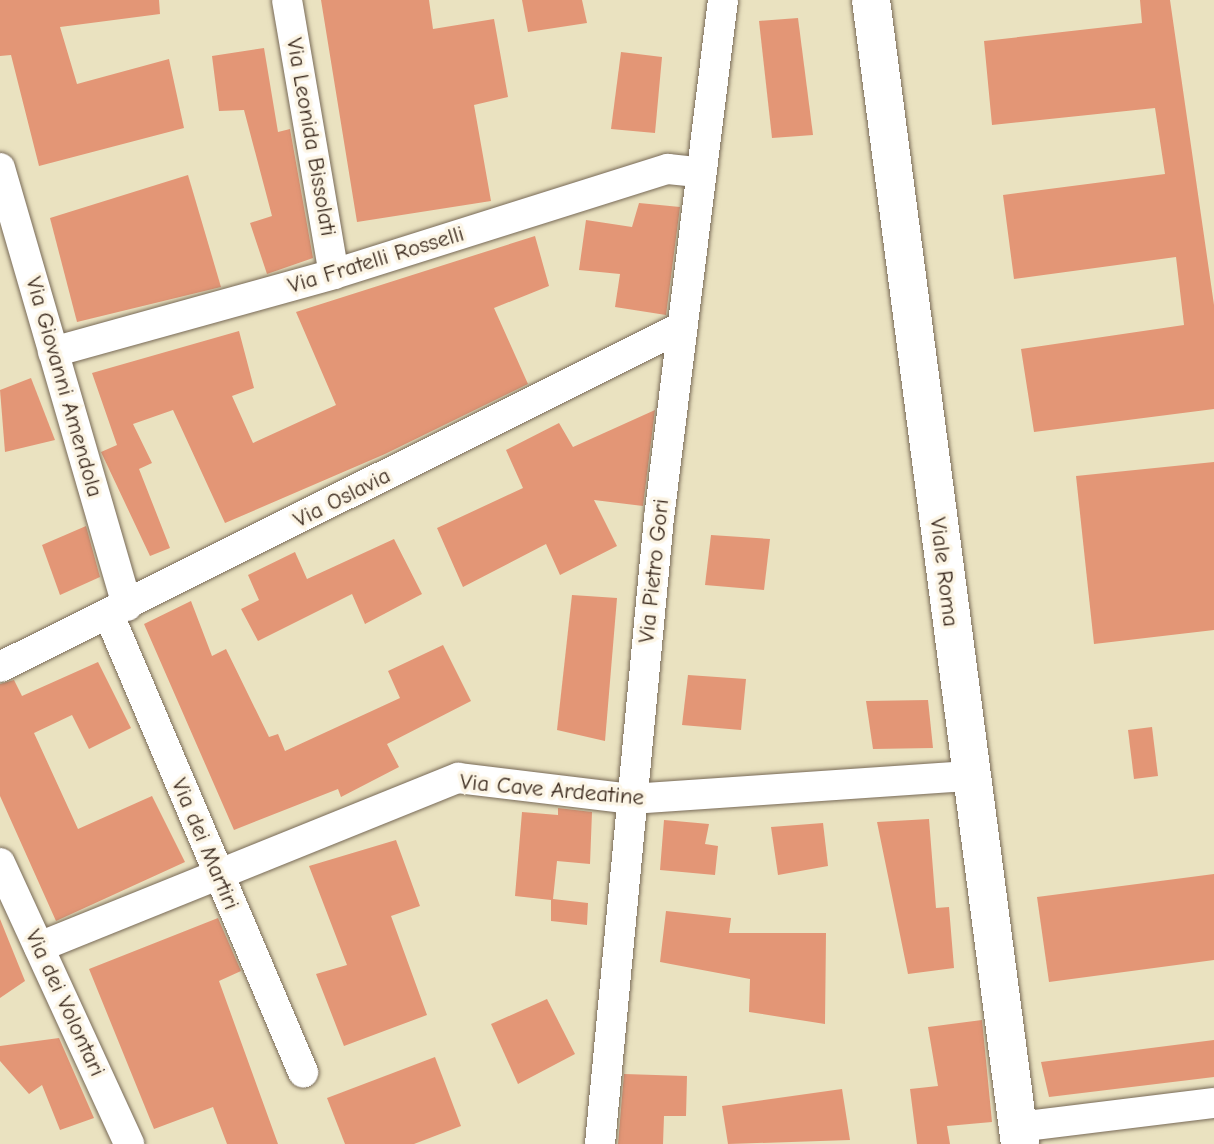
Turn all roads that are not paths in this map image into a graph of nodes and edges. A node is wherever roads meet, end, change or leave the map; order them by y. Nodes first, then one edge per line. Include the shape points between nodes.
1 (287, 0) edge
2 (723, 0) edge
3 (871, 0) edge
4 (0, 168) edge
5 (698, 172) junction
6 (334, 274) junction
7 (682, 327) junction
8 (53, 352) junction
9 (118, 610) junction
10 (0, 667) edge
11 (970, 776) junction
12 (631, 799) junction
13 (0, 863) edge
14 (218, 877) junction
15 (39, 947) junction
16 (303, 1073) dead end
17 (1214, 1103) edge
18 (1019, 1135) edge
19 (129, 1144) edge
20 (600, 1144) edge

1 - 6 street, Via Leonida Bissolati
2 - 5 street, Via Pietro Gori
3 - 11 main road, Viale Roma
4 - 8 street, Via Giovanni Amendola
5 - 6 street, Via Fratelli Rosselli via 668,169
5 - 7 street, Via Pietro Gori
6 - 8 street, Via Fratelli Rosselli
7 - 9 street, Via Oslavia
7 - 12 street, Via Pietro Gori
8 - 9 street, Via Giovanni Amendola
9 - 10 street, Via Oslavia
9 - 14 street, Via dei Martiri
11 - 12 street, Via Cave Ardeatine
11 - 18 main road, Viale Roma
12 - 14 street, Via Cave Ardeatine via 458,778
12 - 20 street, Via Pietro Gori
13 - 15 street, Via dei Volontari
14 - 15 street, Via Cave Ardeatine
14 - 16 street, Via dei Martiri
15 - 19 street, Via dei Volontari
17 - 18 street

